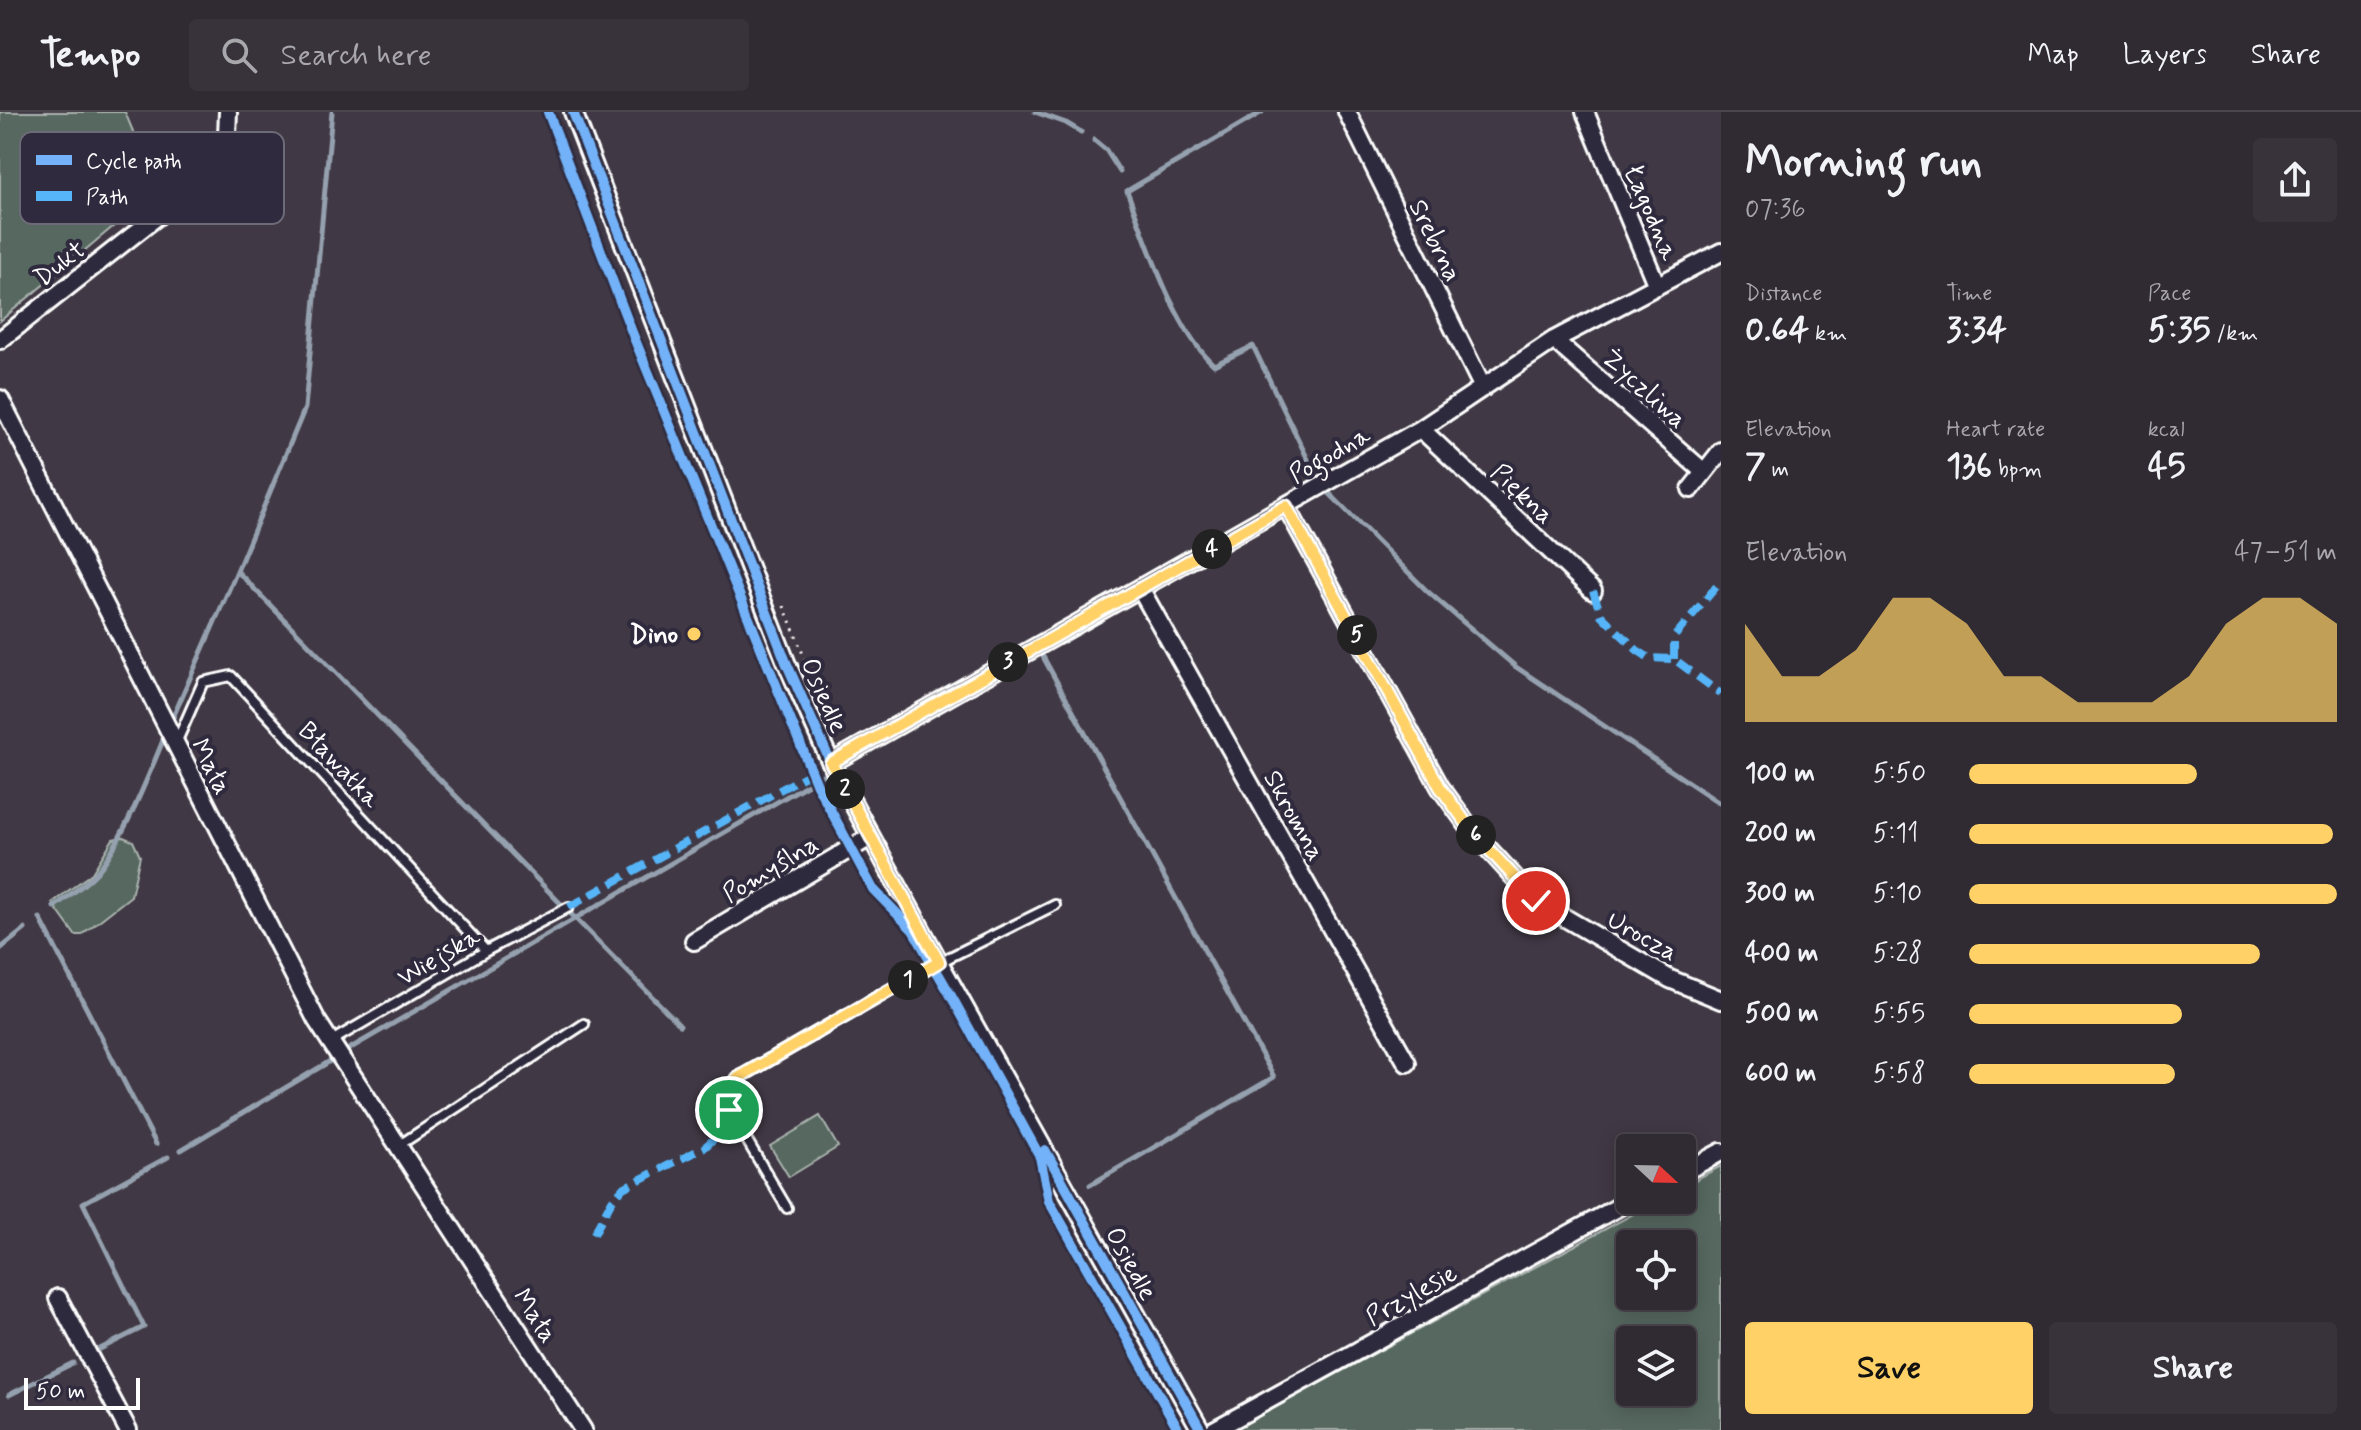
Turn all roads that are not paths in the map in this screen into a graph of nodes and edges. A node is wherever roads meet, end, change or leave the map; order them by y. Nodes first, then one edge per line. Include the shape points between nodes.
1 (228, 112) edge
2 (573, 112) edge
3 (1347, 112) edge
4 (1585, 112) edge
5 (227, 132) edge
6 (147, 224) edge
7 (1721, 252) edge
8 (1657, 286) junction
9 (0, 340) edge
10 (1554, 340) junction
11 (1483, 388) junction
12 (0, 399) edge
13 (1421, 429) junction
14 (1721, 451) edge
15 (1704, 472) junction
16 (1691, 489) dead end
17 (1286, 506) junction
18 (1141, 590) junction
19 (1593, 591) dead end
20 (175, 746) junction
21 (831, 763) junction
22 (870, 837) junction
23 (1055, 905) dead end
24 (569, 907) dead end
25 (694, 941) dead end
26 (486, 951) junction
27 (939, 962) junction
28 (1721, 1000) edge
29 (584, 1024) dead end
30 (330, 1042) junction
31 (1407, 1063) dead end
32 (397, 1146) junction
33 (1721, 1152) edge
34 (1696, 1165) edge
35 (787, 1208) dead end
36 (1616, 1208) edge
37 (58, 1298) dead end
38 (128, 1430) edge
39 (583, 1430) edge
40 (1201, 1430) edge
41 (1214, 1430) edge

1 - 5 street, Dukt
2 - 21 street, Osiedle via 786,662
3 - 11 street, Srebrna
4 - 8 street, Łagodna
6 - 9 street, Dukt
7 - 8 street, Pogodna
8 - 10 street, Pogodna
10 - 11 street, Pogodna
10 - 15 street, Życzliwa
11 - 13 street, Pogodna
12 - 20 street, Mała
13 - 17 street, Pogodna
13 - 19 street, Piękna
14 - 15 street
15 - 16 street
17 - 18 street, Pogodna
17 - 28 street, Urocza via 1440,787 1481,841 1536,901 1670,979
18 - 21 street, Pogodna
18 - 31 street, Skromna
20 - 26 lane, Bławatka via 203,682 231,676
20 - 30 street, Mała
21 - 22 street, Osiedle
22 - 25 street, Pomyślna
22 - 27 street, Osiedle
23 - 27 lane
24 - 26 lane, Wiejska
26 - 30 lane, Wiejska
27 - 35 lane via 738,1078 726,1093 729,1110
27 - 40 street, Osiedle
29 - 32 lane
30 - 32 street, Mała
32 - 39 street, Mała
33 - 34 street
36 - 41 street, Przylesie
37 - 38 street

